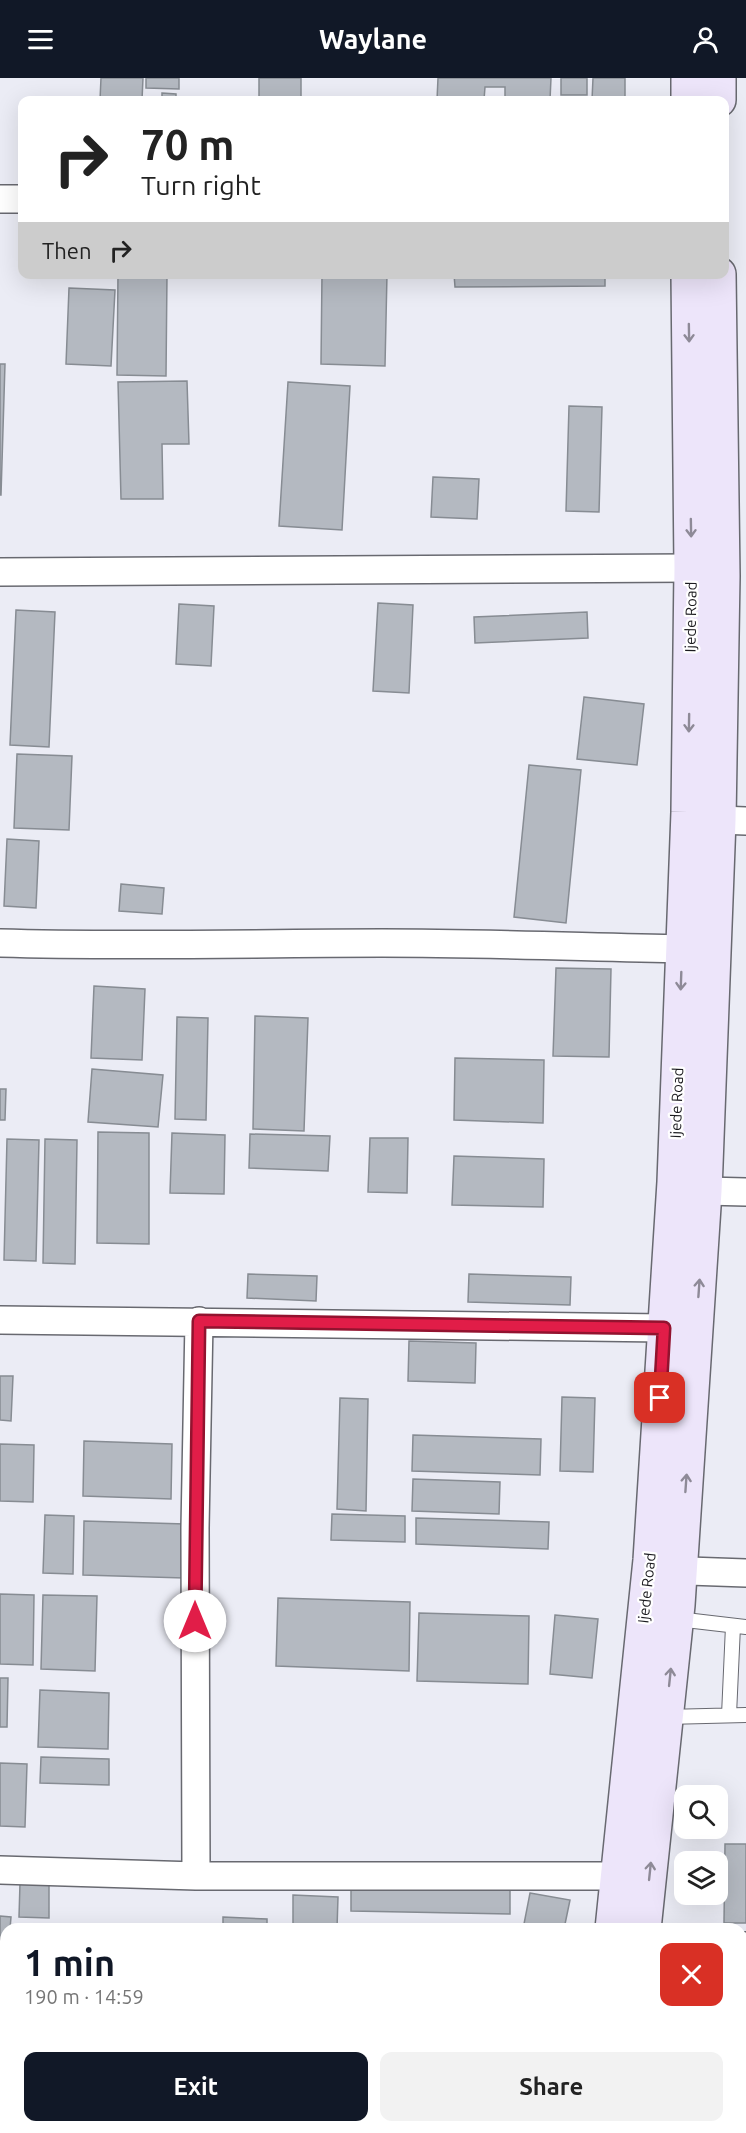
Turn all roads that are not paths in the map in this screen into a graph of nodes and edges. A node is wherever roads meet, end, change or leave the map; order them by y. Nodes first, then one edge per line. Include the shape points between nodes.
1 (688, 78) edge
2 (719, 78) edge
3 (688, 96) edge
4 (719, 96) edge
5 (0, 199) edge
6 (18, 199) edge
7 (688, 279) edge
8 (719, 279) edge
9 (691, 568) junction
10 (0, 572) edge
11 (733, 821) edge
12 (0, 943) edge
13 (682, 949) junction
14 (705, 1191) junction
15 (746, 1192) edge
16 (0, 1320) edge
17 (199, 1321) junction
18 (664, 1328) junction
19 (665, 1570) junction
20 (746, 1573) edge
21 (676, 1619) junction
22 (740, 1626) edge
23 (729, 1715) junction
24 (746, 1715) edge
25 (666, 1716) junction
26 (0, 1869) edge
27 (196, 1876) junction
28 (617, 1876) junction
29 (613, 1923) edge
30 (645, 1923) edge

1 - 3 main road
2 - 4 main road
5 - 6 street
7 -> 9 main road, Ijede Road
8 - 11 main road, Ijede Road via 723,576
9 - 10 street
9 -> 13 main road, Ijede Road
11 - 14 main road, Ijede Road
12 - 13 street via 386,943
13 -> 18 main road, Ijede Road via 674,1182
14 - 15 street
19 -> 14 main road, Ijede Road
16 - 17 street
17 - 18 street
17 - 27 street
18 - 19 main road, Ijede Road
19 - 20 street
19 - 21 main road, Ijede Road
19 - 28 main road, Ijede Road
21 - 22 lane
25 -> 21 main road, Ijede Road
22 - 23 lane
23 - 24 lane
23 - 25 lane
30 -> 25 main road, Ijede Road
26 - 27 street
27 - 28 street
28 - 29 main road, Ijede Road

